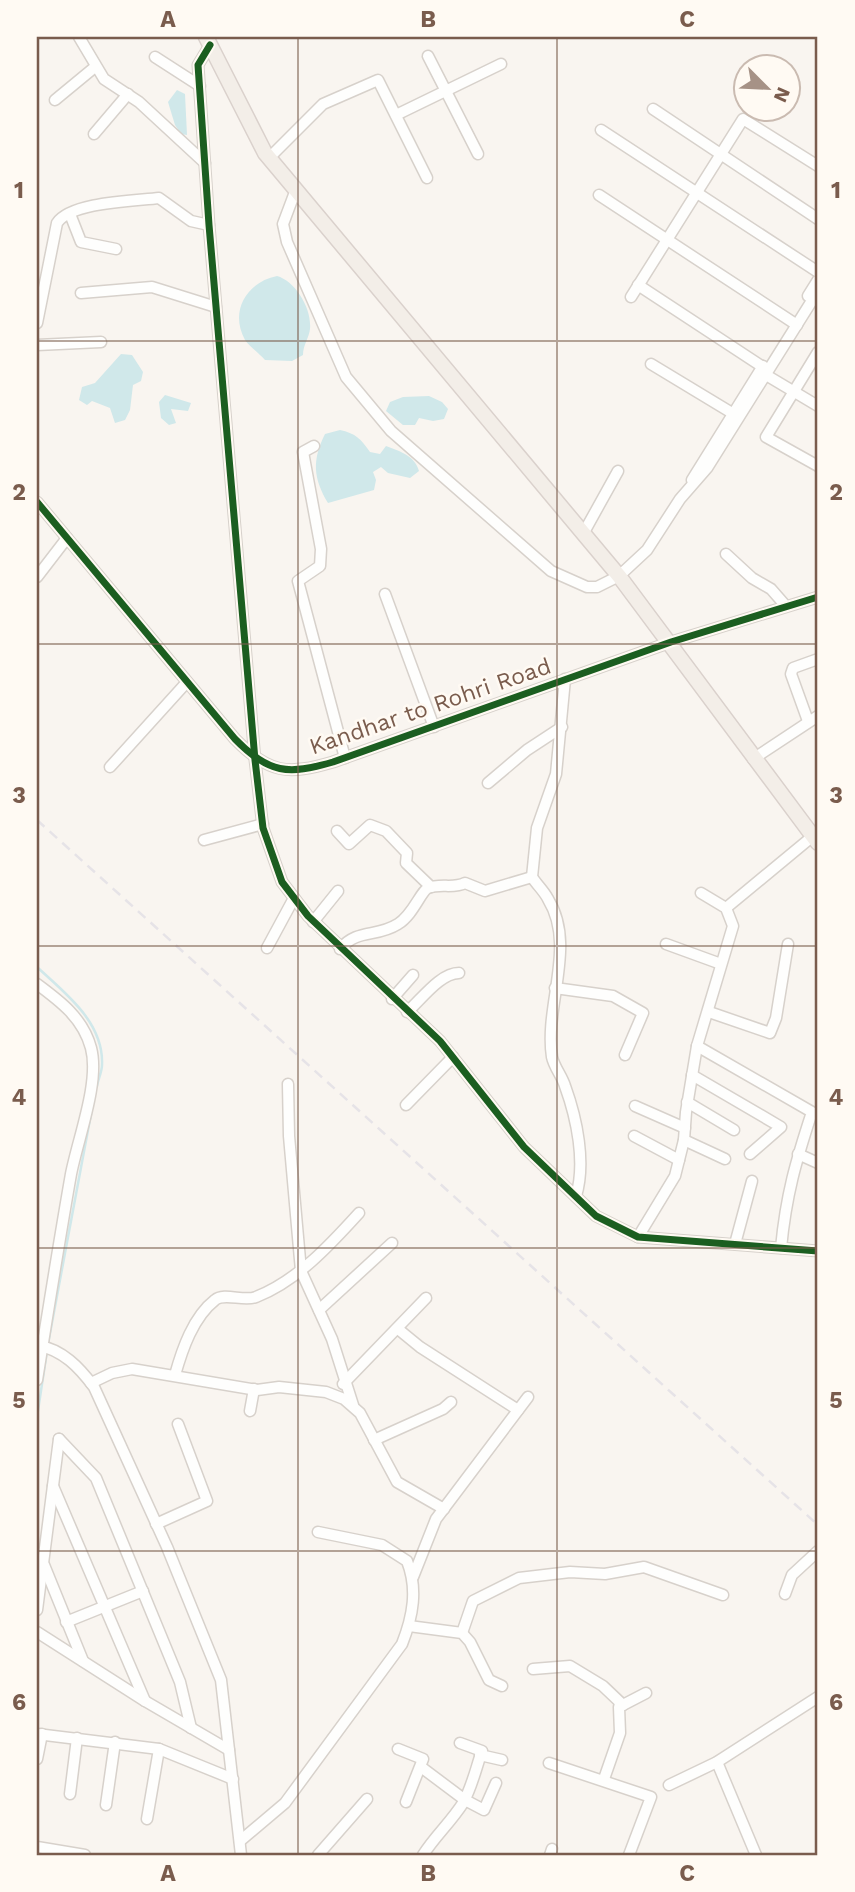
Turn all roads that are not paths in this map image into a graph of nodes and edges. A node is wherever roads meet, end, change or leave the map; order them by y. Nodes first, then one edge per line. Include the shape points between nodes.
1 (79, 37) edge
2 (208, 41) edge
3 (428, 55) dead end
4 (155, 57) dead end
5 (501, 64) dead end
6 (95, 67) junction
7 (200, 86) junction
8 (446, 91) junction
9 (128, 94) junction
10 (55, 100) dead end
11 (653, 109) dead end
12 (396, 115) junction
13 (601, 130) dead end
14 (94, 134) dead end
15 (478, 154) dead end
16 (720, 155) junction
17 (269, 158) junction
18 (205, 163) junction
19 (818, 166) edge
20 (427, 178) dead end
21 (295, 192) junction
22 (696, 192) junction
23 (599, 195) dead end
24 (70, 214) junction
25 (818, 219) edge
26 (209, 225) junction
27 (667, 239) junction
28 (116, 249) dead end
29 (818, 272) edge
30 (818, 280) edge
31 (638, 285) junction
32 (818, 291) edge
33 (81, 293) dead end
34 (631, 297) dead end
35 (216, 307) junction
36 (37, 323) edge
37 (795, 323) junction
38 (101, 342) dead end
39 (37, 345) edge
40 (818, 352) edge
41 (651, 364) dead end
42 (766, 371) junction
43 (794, 392) junction
44 (818, 407) edge
45 (736, 416) junction
46 (314, 446) dead end
47 (818, 466) edge
48 (618, 471) dead end
49 (37, 502) edge
50 (583, 534) junction
51 (67, 538) junction
52 (726, 554) dead end
53 (39, 570) edge
54 (619, 576) junction
55 (385, 594) dead end
56 (818, 597) edge
57 (785, 606) junction
58 (671, 642) junction
59 (818, 659) edge
60 (565, 679) junction
61 (187, 682) junction
62 (813, 719) edge
63 (434, 727) junction
64 (562, 727) junction
65 (345, 758) junction
66 (753, 759) junction
67 (255, 760) junction
68 (110, 767) dead end
69 (488, 783) dead end
70 (263, 824) junction
71 (337, 831) dead end
72 (816, 839) edge
73 (204, 840) dead end
74 (532, 877) junction
75 (431, 887) junction
76 (338, 891) dead end
77 (701, 893) dead end
78 (293, 898) junction
79 (726, 908) junction
80 (313, 922) junction
81 (666, 944) dead end
82 (788, 944) dead end
83 (267, 948) dead end
84 (340, 949) junction
85 (721, 964) junction
86 (459, 973) dead end
87 (413, 975) dead end
88 (37, 984) edge
89 (555, 988) junction
90 (392, 999) junction
91 (407, 1012) junction
92 (709, 1012) junction
93 (698, 1046) junction
94 (625, 1055) dead end
95 (453, 1057) junction
96 (692, 1075) junction
97 (288, 1084) dead end
98 (687, 1102) junction
99 (406, 1105) dead end
100 (635, 1106) dead end
101 (734, 1130) dead end
102 (684, 1134) junction
103 (634, 1136) dead end
104 (750, 1154) dead end
105 (798, 1154) junction
106 (725, 1159) dead end
107 (679, 1160) junction
108 (818, 1163) edge
109 (752, 1181) dead end
110 (576, 1196) junction
111 (359, 1213) dead end
112 (638, 1237) junction
113 (392, 1242) dead end
114 (735, 1244) junction
115 (781, 1248) junction
116 (818, 1251) edge
117 (301, 1270) junction
118 (426, 1298) dead end
119 (318, 1310) junction
120 (398, 1329) junction
121 (44, 1347) edge
122 (175, 1375) junction
123 (37, 1380) edge
124 (347, 1380) junction
125 (91, 1383) junction
126 (254, 1389) junction
127 (334, 1393) junction
128 (528, 1397) dead end
129 (451, 1402) dead end
130 (354, 1405) junction
131 (518, 1410) junction
132 (250, 1411) dead end
133 (178, 1424) dead end
134 (374, 1440) junction
135 (53, 1486) junction
136 (444, 1509) junction
137 (156, 1524) junction
138 (318, 1532) dead end
139 (818, 1552) edge
140 (43, 1563) junction
141 (413, 1577) junction
142 (143, 1591) junction
143 (785, 1594) dead end
144 (723, 1595) dead end
145 (105, 1608) junction
146 (37, 1609) edge
147 (66, 1622) junction
148 (409, 1626) junction
149 (37, 1632) edge
150 (462, 1633) junction
151 (83, 1662) junction
152 (533, 1669) dead end
153 (502, 1686) dead end
154 (646, 1693) dead end
155 (818, 1697) edge
156 (145, 1701) junction
157 (623, 1705) junction
158 (191, 1728) junction
159 (39, 1734) edge
160 (77, 1738) junction
161 (115, 1742) junction
162 (460, 1743) dead end
163 (159, 1749) junction
164 (229, 1749) junction
165 (398, 1749) dead end
166 (481, 1755) junction
167 (37, 1759) edge
168 (502, 1760) dead end
169 (717, 1762) junction
170 (549, 1763) dead end
171 (421, 1767) junction
172 (233, 1779) junction
173 (604, 1779) junction
174 (496, 1783) dead end
175 (669, 1785) dead end
176 (70, 1794) dead end
177 (367, 1799) dead end
178 (465, 1800) junction
179 (406, 1802) dead end
180 (106, 1805) dead end
181 (147, 1819) dead end
182 (240, 1841) junction
183 (37, 1847) edge
184 (85, 1855) edge
185 (241, 1855) edge
186 (318, 1855) edge
187 (423, 1855) edge
188 (629, 1855) edge
189 (755, 1855) edge

1 - 6 street
2 - 7 street via 198,65
2 - 17 main road
3 - 8 street
4 - 7 street
5 - 8 street
6 - 9 street via 104,79
6 - 10 street
7 - 18 street
8 - 12 street
8 - 15 street
9 - 14 street
9 - 18 street
11 - 16 street
12 - 17 street via 378,80 323,104
12 - 20 street
13 - 22 street
16 - 19 street via 743,119
16 - 22 street
16 - 25 street
17 - 21 main road
18 - 26 street
21 - 50 main road
21 - 54 street via 283,224 288,242 346,377 367,405 551,571 587,587
22 - 27 street
22 - 29 street
23 - 27 street
24 - 26 street via 104,202 159,198 191,221
24 - 28 street via 81,242
24 - 36 street via 62,215 57,223
26 - 35 street
27 - 31 street
27 - 37 street
30 - 37 street
31 - 34 street
31 - 42 street
32 - 37 street
33 - 35 street via 152,287
35 - 67 street
37 - 42 street
38 - 39 street
40 - 43 street
41 - 45 street
42 - 43 street
42 - 45 street
43 - 44 street
43 - 47 street via 766,437
45 - 54 street via 708,468 688,489 647,550
46 - 65 street via 303,452 320,566 298,581
48 - 50 street
49 - 51 street
50 - 54 main road
51 - 53 street
51 - 61 street
52 - 57 street
54 - 58 main road
55 - 63 street
56 - 57 street, Kandhar to Rohri Road
57 - 58 street, Kandhar to Rohri Road
58 - 60 street, Kandhar to Rohri Road
58 - 66 main road
59 - 62 street via 791,670
60 - 63 street, Kandhar to Rohri Road
60 - 64 street
61 - 67 street
61 - 68 street
62 - 66 street
63 - 65 street, Kandhar to Rohri Road
64 - 69 street
64 - 74 street via 556,774 537,828
65 - 67 street, Kandhar to Rohri Road via 303,771 277,770
66 - 72 main road
67 - 70 street
70 - 73 street
70 - 78 street via 282,882
71 - 75 street via 349,844 370,825 386,831 407,853 406,863
72 - 79 street
74 - 75 street via 485,891 466,883
74 - 89 street via 549,900 561,943
75 - 84 street via 399,924 382,933 354,936
76 - 80 street
77 - 79 street
78 - 80 street
78 - 83 street
79 - 85 street via 733,926
80 - 84 street
81 - 85 street
82 - 92 street via 770,1033
84 - 90 street
85 - 92 street
86 - 91 street via 438,983
87 - 90 street
88 - 121 street via 63,1003 83,1027 94,1068
89 - 94 street via 613,996 643,1013
89 - 110 street via 552,1058 565,1086 577,1135 581,1180
90 - 91 street
91 - 95 street
92 - 93 street
93 - 96 street
93 - 105 street via 812,1112
95 - 99 street
95 - 110 street via 524,1147
96 - 98 street
96 - 104 street via 781,1127
97 - 117 street
98 - 101 street
98 - 102 street
100 - 102 street
102 - 106 street
102 - 107 street
103 - 107 street
105 - 108 street
105 - 115 street via 783,1213
107 - 112 street via 675,1176
109 - 114 street
110 - 112 street via 596,1216
111 - 117 street
112 - 114 street
113 - 119 street
114 - 115 street
115 - 116 street
117 - 119 street
117 - 122 street via 248,1300 215,1299 181,1351
118 - 120 street
119 - 124 street
120 - 124 street
120 - 131 street
121 - 123 street
121 - 125 street via 78,1365
122 - 125 street via 132,1369
122 - 126 street
124 - 127 street
124 - 130 street
125 - 137 street
126 - 127 street
126 - 132 street
127 - 130 street
128 - 131 street
129 - 134 street
130 - 134 street
131 - 136 street
133 - 137 street via 207,1501
134 - 136 street via 397,1482
135 - 140 street
135 - 142 street via 60,1439 96,1478
135 - 145 street
136 - 141 street
137 - 164 street via 221,1679
138 - 141 street via 382,1545 407,1561
139 - 143 street via 792,1576
140 - 146 street
140 - 147 street
141 - 148 street
142 - 145 street
142 - 158 street via 180,1682
144 - 150 street via 644,1567 605,1574 570,1572 519,1578 473,1601
145 - 147 street
145 - 156 street
147 - 151 street
148 - 150 street
148 - 182 street via 402,1644 285,1803
149 - 151 street
150 - 153 street via 489,1680
151 - 156 street
152 - 157 street via 570,1666
154 - 157 street
155 - 169 street
156 - 158 street
157 - 173 street via 617,1715 620,1733
158 - 164 street
159 - 160 street
159 - 167 street
160 - 161 street
160 - 176 street
161 - 163 street
161 - 180 street
162 - 166 street via 482,1751
163 - 172 street
163 - 181 street
164 - 172 street
165 - 171 street via 423,1759
166 - 168 street
166 - 178 street
169 - 175 street
169 - 189 street
170 - 173 street
171 - 178 street
171 - 179 street
172 - 182 street
173 - 188 street via 651,1797
174 - 178 street via 484,1810
177 - 186 street
178 - 187 street
182 - 185 street
183 - 184 street

